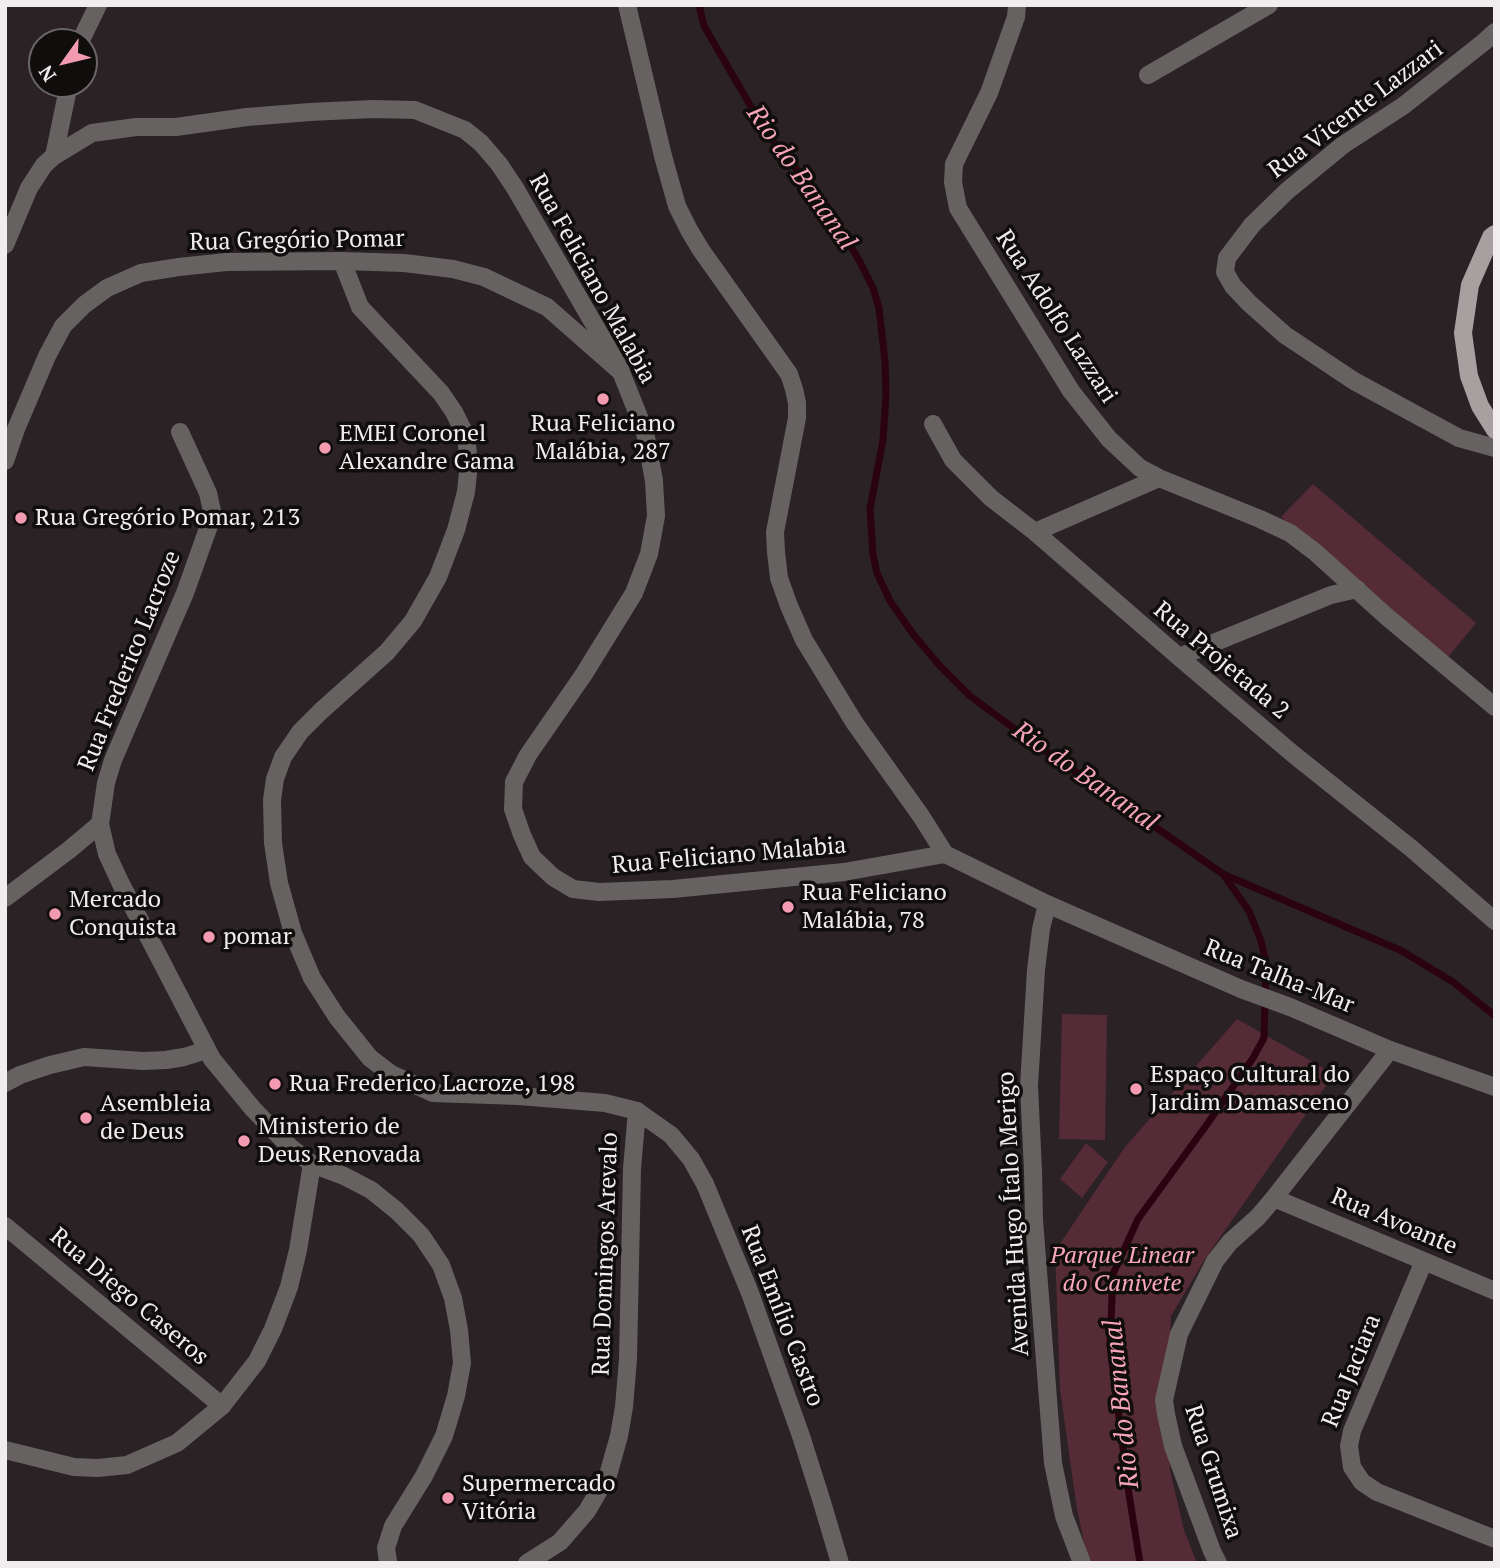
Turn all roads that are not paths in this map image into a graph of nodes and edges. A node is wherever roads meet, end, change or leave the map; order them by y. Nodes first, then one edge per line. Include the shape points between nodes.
1 (98, 5) edge
2 (627, 5) edge
3 (1017, 5) edge
4 (1269, 5) edge
5 (87, 28) edge
6 (1495, 32) edge
7 (1148, 75) dead end
8 (66, 98) edge
9 (54, 156) junction
10 (1493, 236) edge
11 (5, 245) edge
12 (342, 261) junction
13 (621, 372) junction
14 (933, 424) dead end
15 (1495, 430) edge
16 (180, 432) dead end
17 (1495, 448) edge
18 (5, 460) edge
19 (1159, 478) junction
20 (1035, 532) junction
21 (1357, 589) junction
22 (1179, 657) junction
23 (1495, 707) edge
24 (100, 824) junction
25 (945, 854) junction
26 (5, 898) edge
27 (1047, 904) junction
28 (1495, 921) edge
29 (207, 1050) junction
30 (1390, 1050) junction
31 (5, 1083) edge
32 (1495, 1087) edge
33 (637, 1111) junction
34 (312, 1164) junction
35 (1274, 1198) junction
36 (5, 1226) edge
37 (1424, 1261) junction
38 (1495, 1291) edge
39 (222, 1406) junction
40 (5, 1450) edge
41 (1495, 1539) edge
42 (387, 1562) edge
43 (527, 1563) edge
44 (840, 1563) edge
45 (1082, 1563) edge
46 (1218, 1563) edge

1 - 5 street
2 - 25 street via 677,206 701,250 789,374 794,389 797,418 775,531 779,578 789,607 848,711
3 - 19 street, Rua Adolfo Lazzari via 989,93 954,164 958,208 1085,411 1140,468
4 - 7 street
6 - 17 street, Rua Vicente Lazzari via 1287,191 1252,225 1227,258 1225,272 1249,303 1285,335 1343,373 1459,438
8 - 9 street
9 - 11 street, Rua Feliciano Malabia via 29,188
9 - 13 street, Rua Feliciano Malabia via 92,133 247,117 415,110 448,122 481,143 499,164
10 - 15 main road via 1470,285 1463,332 1469,376
12 - 13 street, Rua Gregório Pomar via 404,263 484,277 547,307
12 - 18 street, Rua Gregório Pomar via 179,267 141,273 107,288 63,326
12 - 33 street, Rua Domingos Arevalo via 360,307 454,412 466,436 469,463 456,530 438,577 413,621 387,652 300,732 283,757 272,800 273,843 293,933 312,978 337,1017 370,1058 391,1074 433,1093 519,1096
13 - 25 street, Rua Feliciano Malabia via 645,432 656,516 649,554 634,593 514,782 513,809 532,857 573,889 599,892 844,872
14 - 20 street, Rua Projetada 2 via 963,472
16 - 24 street, Rua Frederico Lacroze via 208,493 211,520 185,593 113,760
19 - 20 street
19 - 21 street, Rua Adolfo Lazzari via 1290,533
20 - 22 street, Rua Projetada 2
21 - 22 street via 1331,595
21 - 23 street, Rua Adolfo Lazzari
22 - 28 street, Rua Projetada 2
24 - 26 street
24 - 29 street, Rua Frederico Lacroze via 121,884
25 - 27 street
27 - 30 street, Rua Talha-Mar
27 - 45 street, Avenida Hugo Ítalo Merigo via 1036,970 1029,1086 1034,1220 1053,1463 1064,1516
29 - 31 street via 166,1060 84,1057
29 - 34 street, Rua Frederico Lacroze via 253,1109
30 - 32 street, Rua Talha-Mar
30 - 35 street, Rua Grumixa
33 - 43 street, Rua Domingos Arevalo via 628,1359 619,1436 608,1475 587,1511 560,1542
33 - 44 street, Rua Emílio Castro via 671,1135 705,1184 750,1293
34 - 39 street via 285,1297 257,1361
34 - 42 street, Rua Frederico Lacroze via 371,1190 397,1211 442,1265 453,1298 462,1363 456,1396 444,1436 393,1526
35 - 37 street, Rua Avoante
35 - 46 street, Rua Grumixa via 1215,1261 1178,1334 1164,1400 1173,1446
36 - 39 street, Rua Diego Caseros
37 - 38 street, Rua Avoante
37 - 41 street, Rua Jaciara via 1352,1431 1352,1466 1377,1492
39 - 40 street via 177,1443 127,1465 74,1467

